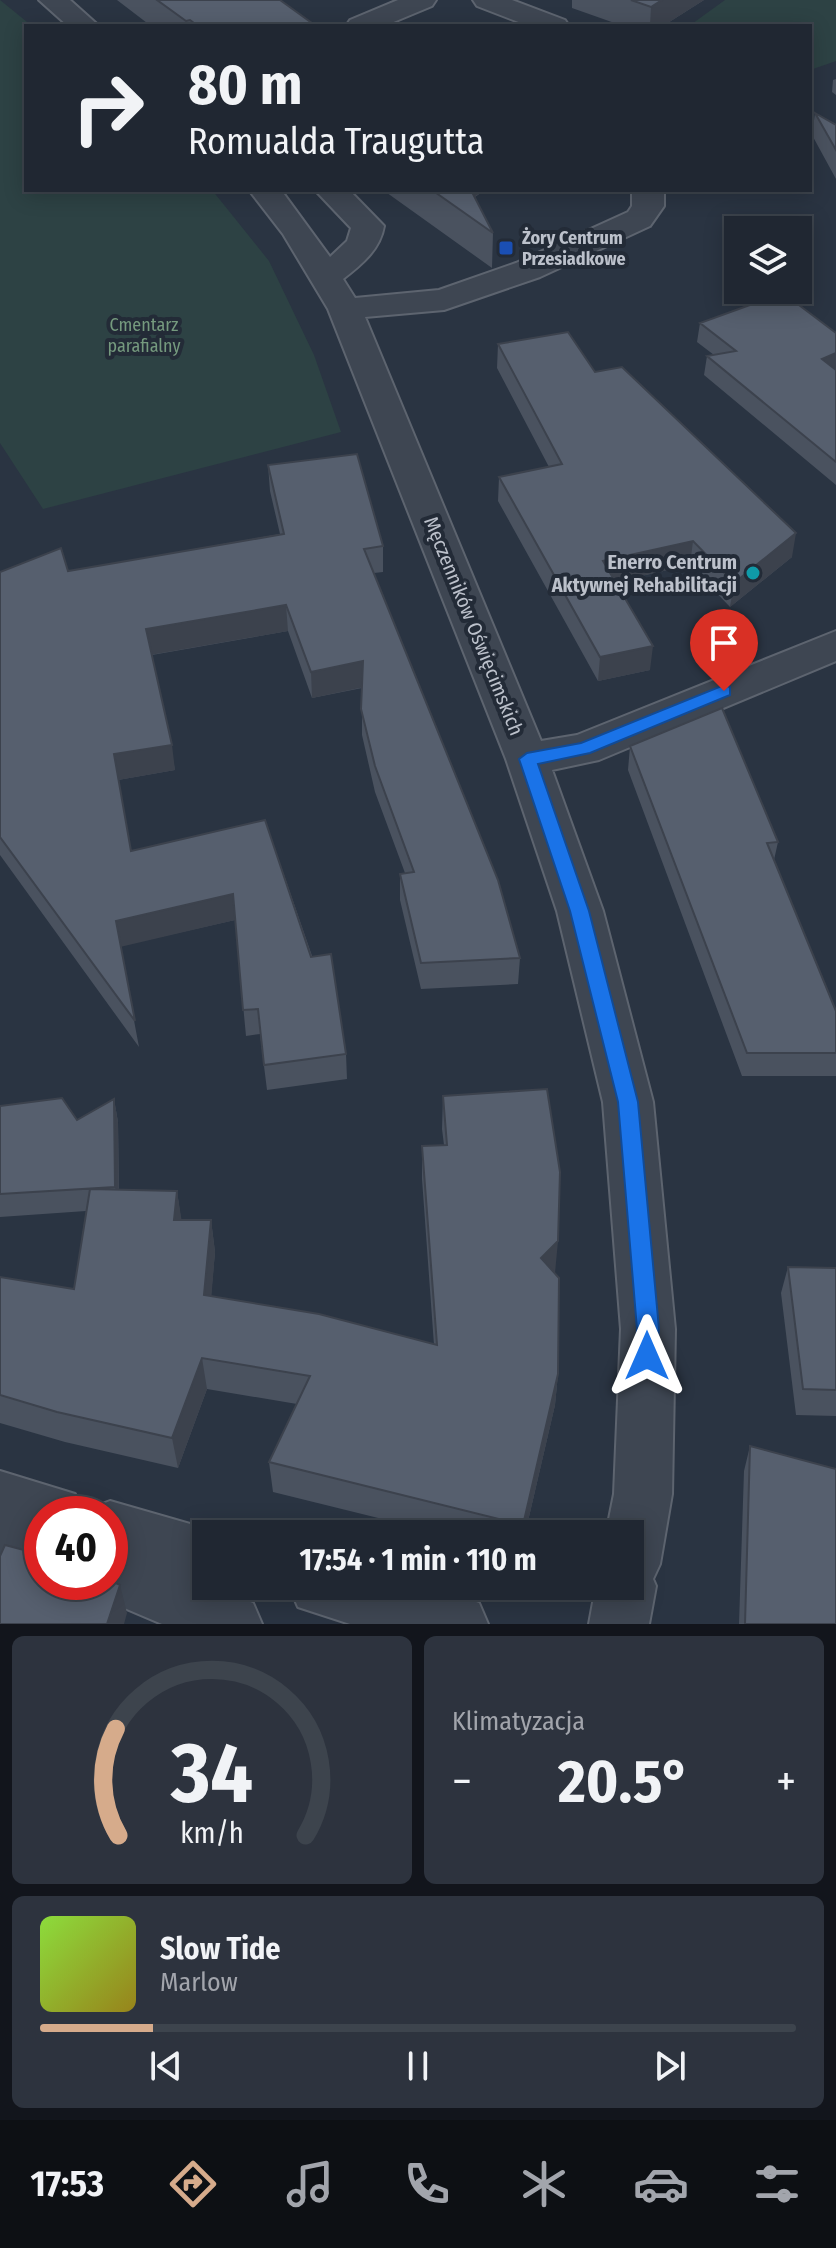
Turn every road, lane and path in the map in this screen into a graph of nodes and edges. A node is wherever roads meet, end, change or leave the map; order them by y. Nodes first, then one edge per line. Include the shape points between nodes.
1 (53, 0) edge
2 (422, 0) edge
3 (487, 0) edge
4 (83, 24) edge
5 (365, 24) edge
6 (550, 24) edge
7 (266, 192) edge
8 (333, 192) edge
9 (648, 192) edge
10 (336, 292) junction
11 (836, 645) edge
12 (527, 759) junction
13 (0, 1499) edge
14 (24, 1506) edge
15 (638, 1520) edge
16 (128, 1534) edge
17 (0, 1538) edge
18 (24, 1545) edge
19 (192, 1551) edge
20 (128, 1580) edge
21 (370, 1600) edge
22 (623, 1600) edge
23 (232, 1624) edge
24 (458, 1624) edge
25 (619, 1624) edge

1 - 4 street
2 - 5 street
3 - 6 street
7 - 10 street, Męczenników Oświęcimskich
8 - 10 street via 368,226
9 - 10 street via 648,206 639,219 528,270 444,300
10 - 12 street, Męczenników Oświęcimskich
11 - 12 street via 584,749
12 - 15 street, Męczenników Oświęcimskich via 580,911 628,1102 648,1329
13 - 14 street
16 - 19 street
17 - 18 street
20 - 23 street
21 - 24 street
22 - 25 street

